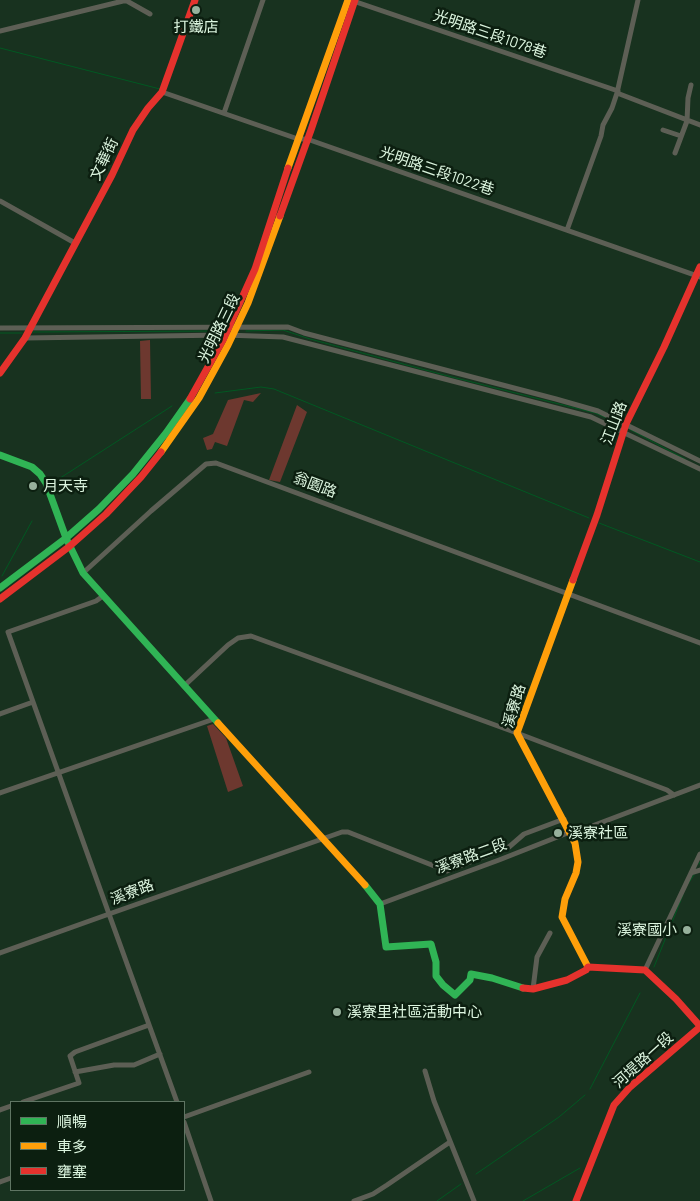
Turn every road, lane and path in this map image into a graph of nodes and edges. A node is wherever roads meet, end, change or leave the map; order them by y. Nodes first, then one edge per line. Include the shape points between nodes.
1 (195, 0) edge
2 (264, 0) edge
3 (352, 0) edge
4 (638, 0) edge
5 (150, 14) dead end
6 (0, 31) edge
7 (691, 84) dead end
8 (162, 90) junction
9 (618, 92) junction
10 (225, 111) junction
11 (687, 121) junction
12 (700, 125) edge
13 (662, 130) dead end
14 (681, 136) junction
15 (308, 139) junction
16 (298, 140) junction
17 (675, 153) dead end
18 (0, 200) edge
19 (567, 230) junction
20 (75, 243) junction
21 (700, 267) edge
22 (698, 276) edge
23 (29, 327) junction
24 (229, 327) junction
25 (237, 327) junction
26 (0, 328) edge
27 (229, 335) junction
28 (25, 338) junction
29 (0, 373) edge
30 (626, 424) junction
31 (624, 432) junction
32 (0, 455) edge
33 (700, 461) edge
34 (700, 469) edge
35 (66, 538) junction
36 (70, 546) junction
37 (83, 573) junction
38 (0, 588) edge
39 (568, 594) junction
40 (104, 596) junction
41 (0, 600) edge
42 (700, 643) edge
43 (184, 686) junction
44 (33, 702) junction
45 (0, 714) edge
46 (214, 718) junction
47 (517, 733) junction
48 (58, 772) junction
49 (700, 785) edge
50 (0, 793) edge
51 (674, 795) junction
52 (564, 819) junction
53 (570, 832) junction
54 (323, 838) junction
55 (700, 854) edge
56 (700, 870) edge
57 (691, 873) junction
58 (380, 904) junction
59 (109, 914) junction
60 (550, 932) dead end
61 (0, 953) edge
62 (588, 967) junction
63 (645, 970) junction
64 (532, 989) junction
65 (149, 1025) junction
66 (700, 1027) edge
67 (160, 1054) junction
68 (426, 1071) dead end
69 (75, 1072) junction
70 (310, 1072) dead end
71 (26, 1101) edge
72 (177, 1101) edge
73 (185, 1117) edge
74 (185, 1125) edge
75 (450, 1142) junction
76 (211, 1201) edge
77 (354, 1201) edge
78 (474, 1201) edge
79 (576, 1201) edge

1 - 8 street, 文華街
2 - 10 street
3 - 9 street, 光明路三段1078巷
3 - 15 street, 光明路三段
3 - 16 street, 光明路三段
4 - 9 street
5 - 6 street via 123,0
7 - 11 street
8 - 10 street
8 - 20 street, 文華街 via 133,130
9 - 11 street, 光明路三段1078巷
9 - 19 street via 602,125 601,136
10 - 16 street
11 - 12 street, 光明路三段1078巷
11 - 14 street
13 - 14 street
14 - 17 street
15 - 16 street, 光明路三段1022巷
15 - 19 street, 光明路三段1022巷
15 - 25 street, 光明路三段
16 - 24 street, 光明路三段 via 255,269
18 - 20 street
19 - 22 street, 光明路三段1022巷
20 - 23 street, 文華街
21 - 22 street, 江山路
22 - 30 street, 江山路
23 - 24 street
23 - 26 street
23 - 28 street
24 - 25 street
24 - 27 street, 光明路三段
25 - 27 street, 光明路三段
25 - 30 street via 288,328 556,399 598,411
27 - 28 street
27 - 31 street via 283,337 591,417
27 - 35 street, 光明路三段 via 166,433 133,474
27 - 36 street, 光明路三段 via 200,398 167,444 124,495
28 - 29 street
30 - 31 street, 江山路
30 - 33 street
31 - 34 street
31 - 39 street, 江山路
32 - 35 street via 32,467 40,474
35 - 36 street
35 - 38 street, 光明路三段
36 - 37 street
36 - 41 street, 光明路三段
37 - 39 street, 翁園路 via 211,462
37 - 40 street
39 - 42 street
39 - 47 street, 溪寮路
40 - 43 street
40 - 44 street via 8,632
43 - 46 street
43 - 47 street via 238,638 251,636
44 - 45 street
44 - 48 street
46 - 48 street
46 - 54 street
47 - 51 street
47 - 52 street, 溪寮路
48 - 50 street
48 - 59 street
49 - 51 street, 溪寮路二段
51 - 53 street, 溪寮路二段
52 - 53 street, 溪寮路
52 - 54 street, 溪寮路 via 524,834 510,847 447,871 348,832
53 - 58 street, 溪寮路二段
53 - 62 street, 溪寮路 via 578,862 562,917
54 - 58 street
54 - 59 street, 溪寮路
55 - 57 street
56 - 57 street
57 - 63 street
58 - 64 street via 386,947 431,944 436,976 455,995 470,980 471,974
59 - 61 street
59 - 65 street, 溪寮路
60 - 64 street via 537,957
62 - 63 street
62 - 64 street via 567,980
63 - 66 street
65 - 67 street, 溪寮路
65 - 69 street via 75,1052 70,1056
66 - 79 street, 河堤路一段 via 630,1087 614,1106
67 - 69 street via 134,1065
67 - 72 street, 溪寮路
68 - 75 street
69 - 71 street via 79,1083
70 - 73 street
74 - 76 street
75 - 77 street via 373,1194
75 - 78 street

